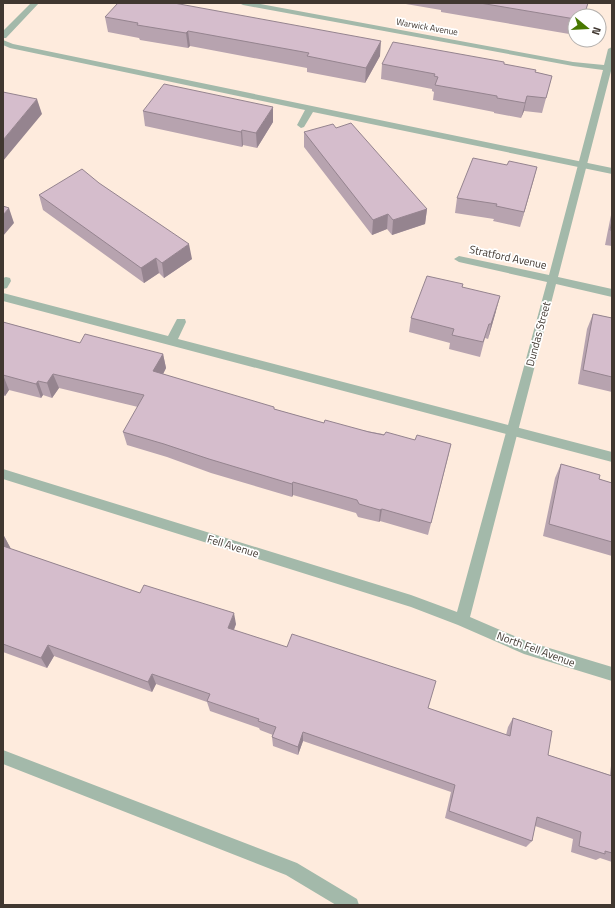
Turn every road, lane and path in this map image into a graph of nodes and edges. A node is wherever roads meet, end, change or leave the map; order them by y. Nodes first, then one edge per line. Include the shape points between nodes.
1 (35, 3) edge
2 (243, 3) edge
3 (3, 36) edge
4 (3, 42) edge
5 (612, 49) edge
6 (610, 68) edge
7 (310, 109) junction
8 (301, 125) dead end
9 (583, 166) junction
10 (612, 171) edge
11 (459, 259) dead end
12 (553, 279) junction
13 (612, 293) edge
14 (3, 297) edge
15 (180, 322) dead end
16 (171, 341) junction
17 (512, 431) junction
18 (612, 458) edge
19 (3, 474) edge
20 (462, 620) junction
21 (612, 674) edge
22 (3, 757) edge
23 (351, 905) edge

1 - 3 street
2 - 6 street, Warwick Avenue via 573,64
4 - 7 street via 10,46
5 - 6 street, Dundas Street
6 - 9 street, Dundas Street
7 - 8 street
7 - 9 street via 435,139
9 - 10 street
9 - 12 street, Dundas Street
11 - 12 street, Stratford Avenue
12 - 13 street, Stratford Avenue
12 - 17 street, Dundas Street
14 - 16 street
15 - 16 street
16 - 17 street
17 - 18 street
17 - 20 street, Dundas Street
19 - 20 street, Fell Avenue via 404,599
20 - 21 street, North Fell Avenue via 524,647
22 - 23 street via 292,869

